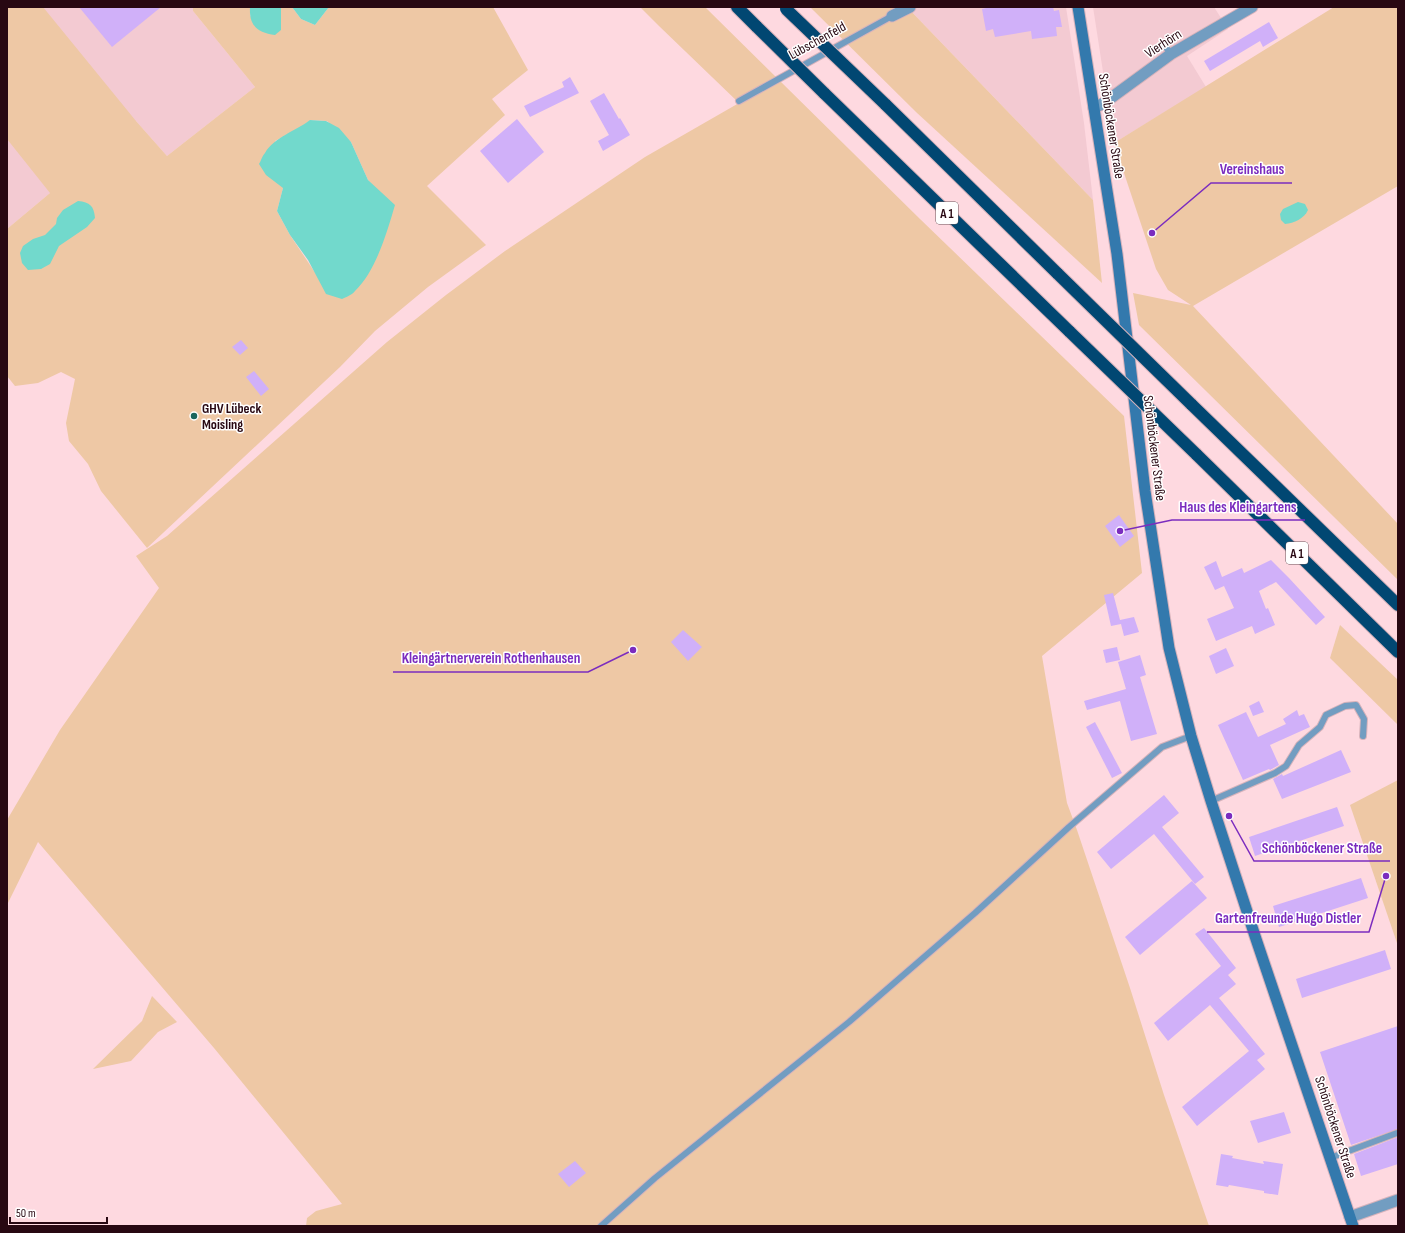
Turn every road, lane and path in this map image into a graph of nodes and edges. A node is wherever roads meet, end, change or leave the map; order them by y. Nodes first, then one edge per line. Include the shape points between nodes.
1 (737, 7) edge
2 (910, 7) edge
3 (1078, 7) edge
4 (1252, 7) edge
5 (785, 8) edge
6 (892, 16) joint
7 (1164, 45) dead end
8 (1171, 54) junction
9 (739, 101) dead end
10 (1094, 108) junction
11 (1398, 606) edge
12 (1398, 652) edge
13 (1191, 736) junction
14 (1364, 736) dead end
15 (1211, 801) junction
16 (1397, 1133) dead end
17 (1330, 1158) junction
18 (1398, 1200) edge
19 (1351, 1221) edge
20 (601, 1226) edge

1 - 12 highway, A 1, bridge
2 - 6 street, Lübschenfeld
3 - 10 main road, Schönböckener Straße
4 - 8 street, Vierhörn
5 - 11 highway, A 1, bridge
6 - 9 lane, Lübschenfeld
7 - 8 lane
8 - 10 street, Vierhörn
10 - 13 main road, Schönböckener Straße via 1117,254 1145,491 1168,640
13 - 15 main road, Schönböckener Straße
13 - 20 lane via 1162,747 849,1022 655,1178
14 - 15 lane via 1364,719 1356,705 1345,706 1326,714 1320,727 1299,745 1286,766 1276,773
15 - 17 main road, Schönböckener Straße
16 - 17 lane
17 - 19 main road, Schönböckener Straße
18 - 19 street

